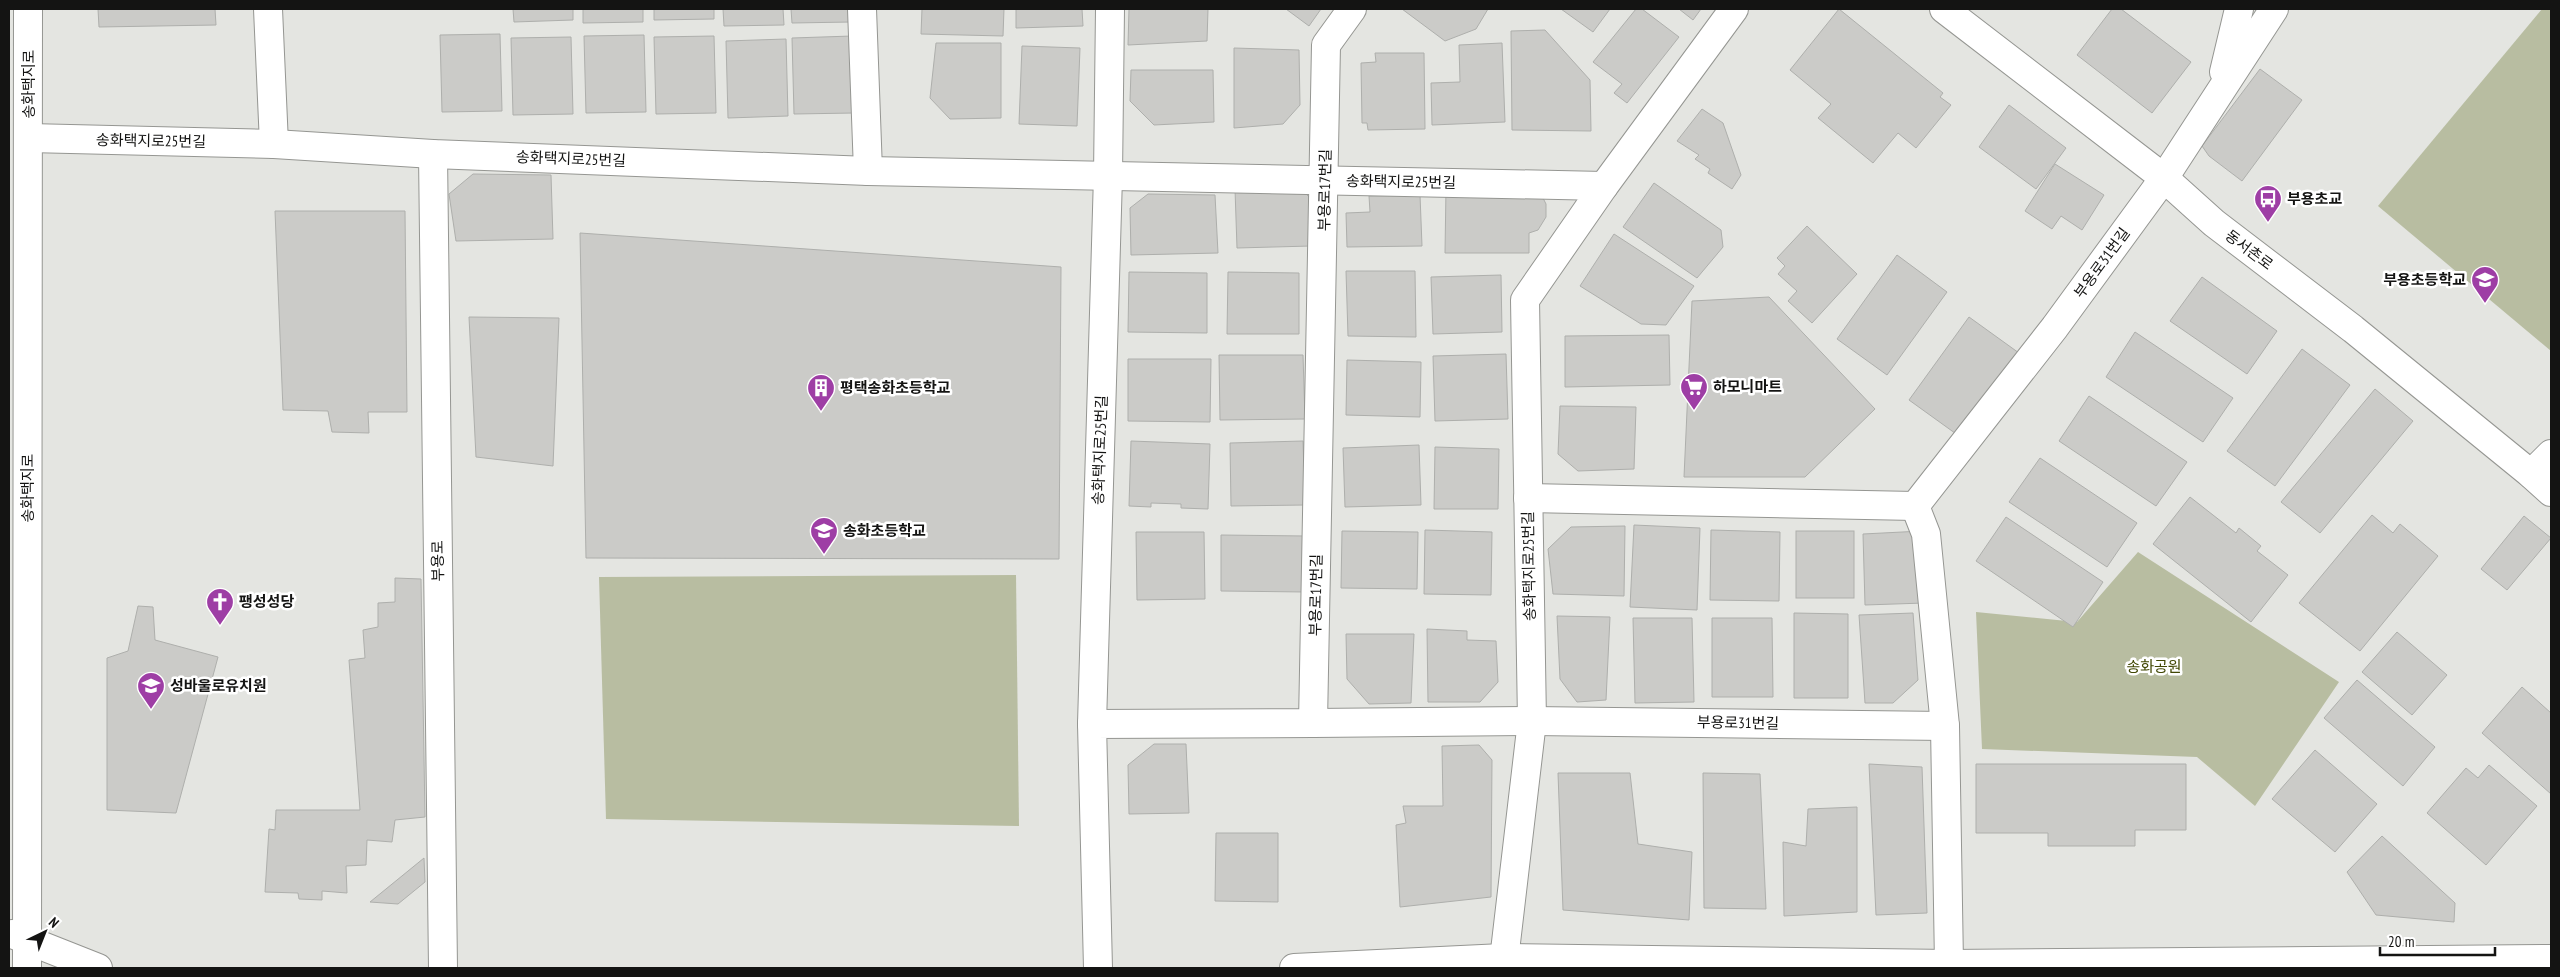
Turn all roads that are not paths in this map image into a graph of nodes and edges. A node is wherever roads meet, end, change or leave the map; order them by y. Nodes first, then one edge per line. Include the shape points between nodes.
1 (28, 9) edge
2 (268, 9) edge
3 (862, 9) edge
4 (1110, 9) edge
5 (1352, 9) edge
6 (1734, 9) edge
7 (1944, 9) edge
8 (2239, 9) edge
9 (2274, 9) edge
10 (2220, 91) junction
11 (29, 138) junction
12 (274, 144) junction
13 (433, 154) junction
14 (868, 171) junction
15 (1108, 176) junction
16 (2164, 178) junction
17 (1326, 181) junction
18 (1604, 186) junction
19 (2551, 454) edge
20 (2531, 474) junction
21 (2551, 492) edge
22 (1528, 498) junction
23 (1915, 506) junction
24 (1532, 721) junction
25 (1313, 723) junction
26 (1092, 724) junction
27 (1945, 726) junction
28 (18, 936) edge
29 (2551, 959) edge
30 (1503, 963) edge
31 (1949, 964) junction
32 (26, 968) edge
33 (98, 968) edge
34 (443, 968) edge
35 (1098, 968) edge
36 (1294, 968) edge

1 - 11 street, 송화택지로
2 - 12 street
3 - 14 street
4 - 15 street, 송화택지로25번길
5 - 17 street, 부용로17번길 via 1326,45
6 - 18 street, 송화택지로25번길
7 - 16 street, 동서촌로
8 - 10 street
9 - 10 street, 부용로31번길
10 - 16 street, 부용로31번길
11 - 12 street, 송화택지로25번길
11 - 28 street, 송화택지로
12 - 13 street, 송화택지로25번길
13 - 14 street, 송화택지로25번길
13 - 34 street, 부용로
14 - 15 street, 송화택지로25번길
15 - 17 street, 송화택지로25번길
15 - 26 street, 송화택지로25번길
16 - 20 street, 동서촌로 via 2214,223 2353,329
16 - 23 street, 부용로31번길
17 - 18 street, 송화택지로25번길
17 - 25 street, 부용로17번길
18 - 22 street, 송화택지로25번길 via 1525,300
19 - 20 street
20 - 21 street, 동서촌로
22 - 23 street
22 - 24 street, 송화택지로25번길
23 - 27 street via 1926,534
24 - 25 street, 부용로31번길
24 - 27 street, 부용로31번길
24 - 30 street, 송화택지로25번길
25 - 26 street
26 - 35 street
27 - 31 street
28 - 32 street, 송화택지로
28 - 33 street
29 - 31 street
30 - 31 street
30 - 36 street

